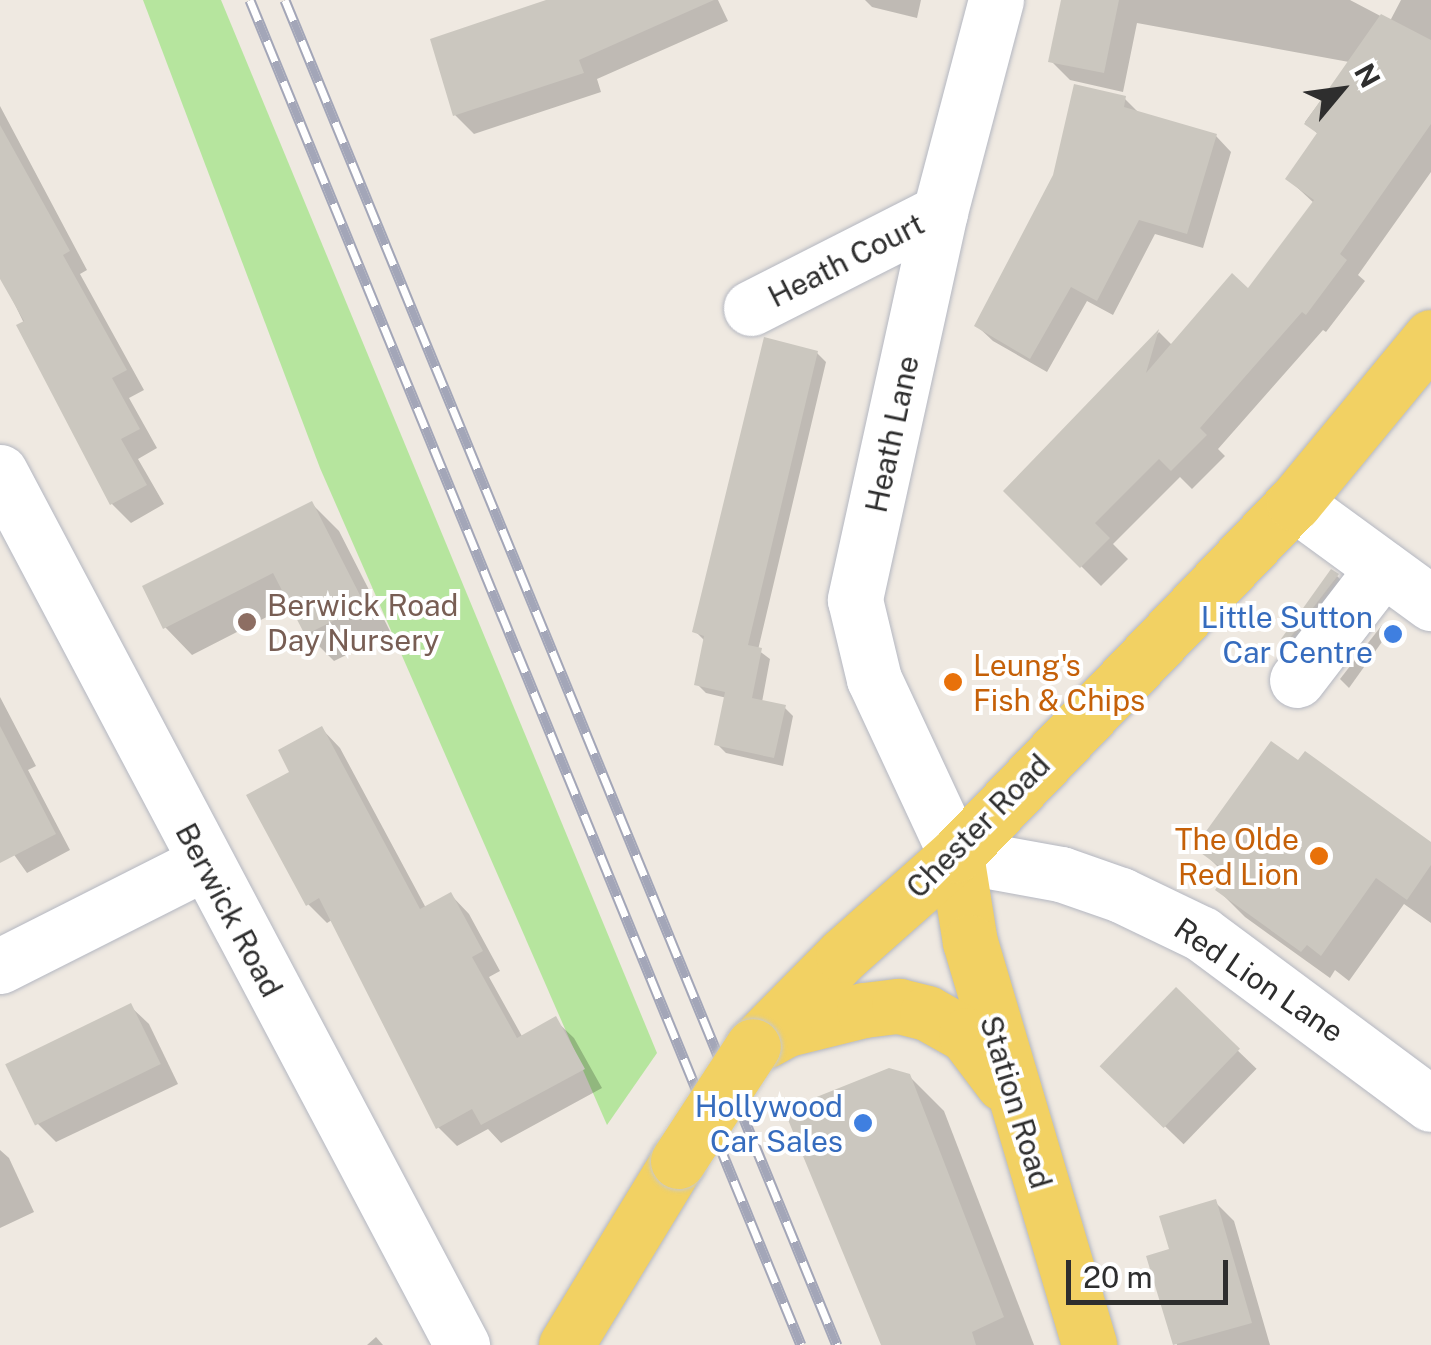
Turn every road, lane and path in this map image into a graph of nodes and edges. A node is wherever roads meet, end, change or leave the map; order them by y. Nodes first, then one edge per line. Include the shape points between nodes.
1 (996, 0) edge
2 (940, 212) junction
3 (752, 308) dead end
4 (1431, 337) edge
5 (0, 472) edge
6 (1294, 503) junction
7 (1384, 568) junction
8 (1431, 604) edge
9 (1297, 680) dead end
10 (956, 856) junction
11 (204, 863) junction
12 (0, 966) edge
13 (753, 1046) junction
14 (1016, 1101) junction
15 (1431, 1104) edge
16 (462, 1345) edge
17 (566, 1345) edge
18 (1088, 1345) edge

1 - 2 street, Heath Lane
2 - 3 street, Heath Court
2 - 10 street, Heath Lane via 855,600 874,679
4 - 6 main road, Chester Road
5 - 11 street, Berwick Road
6 - 7 street
6 - 10 main road, Chester Road
7 - 8 street
7 - 9 street
10 - 13 main road, Chester Road
10 - 14 main road, Station Road via 970,942
10 - 15 street, Red Lion Lane via 1061,874 1202,934
11 - 12 street
11 - 16 street, Berwick Road
13 - 14 main road via 864,1010 898,1006 927,1012 966,1036
13 - 17 main road, Chester Road, bridge
14 - 18 main road, Station Road

